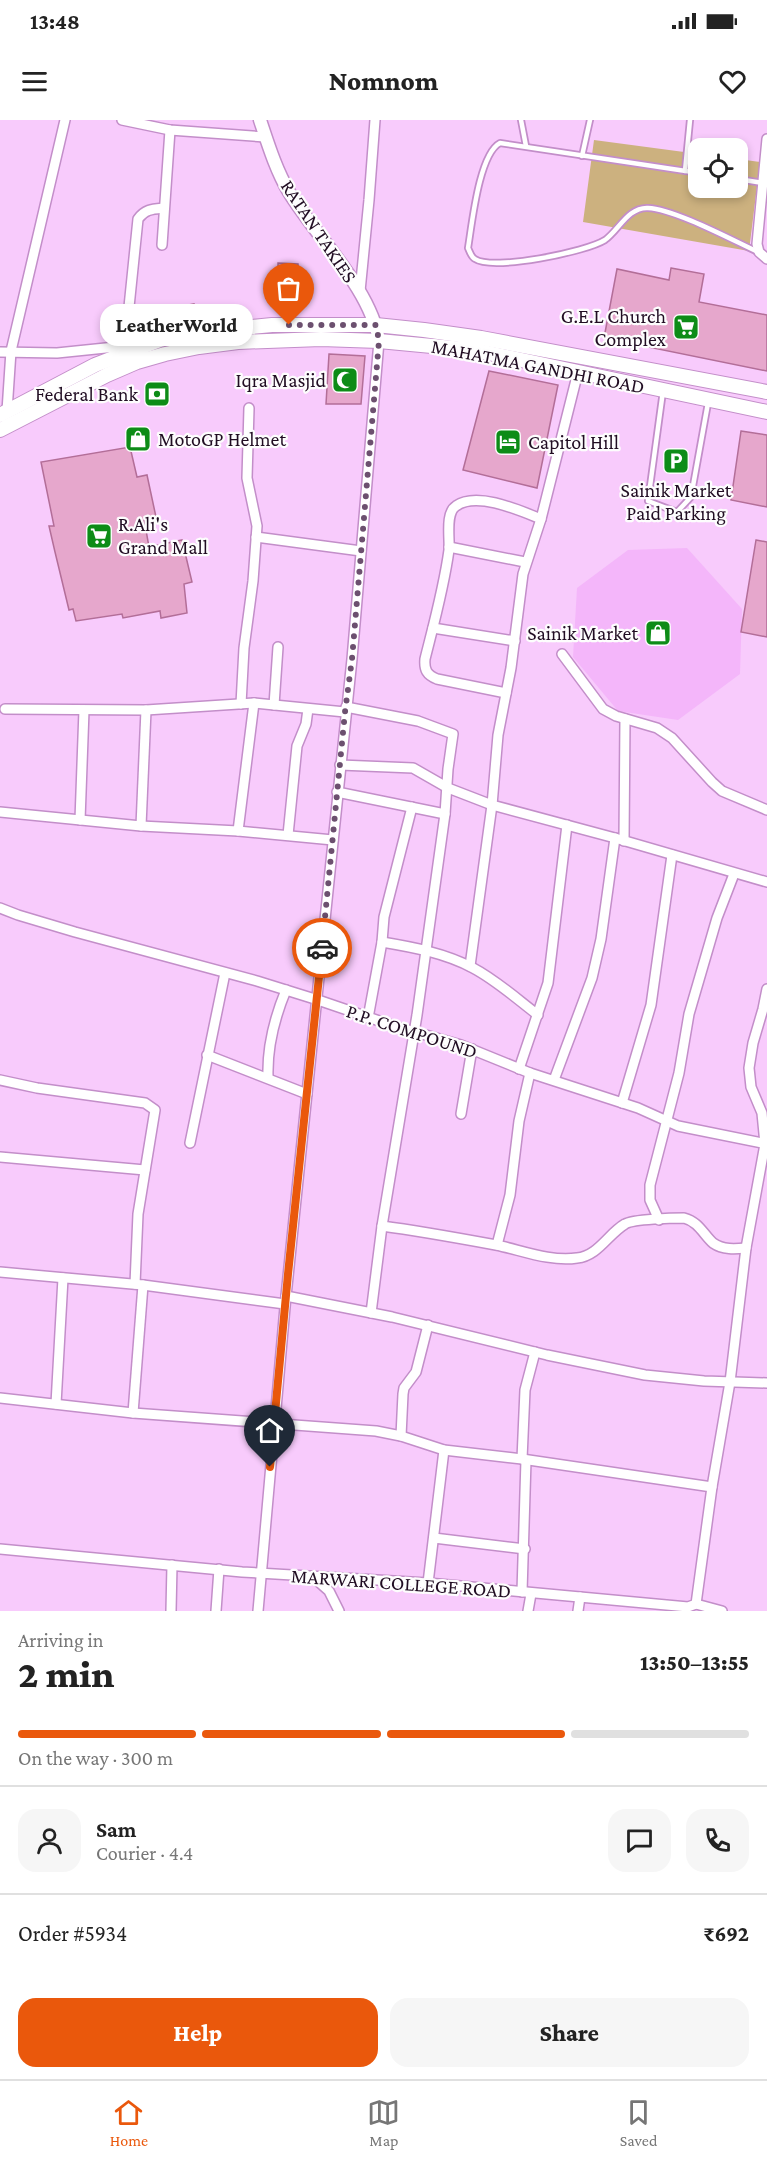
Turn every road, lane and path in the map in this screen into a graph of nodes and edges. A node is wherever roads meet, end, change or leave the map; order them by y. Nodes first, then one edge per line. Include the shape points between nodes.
1 (65, 120) edge
2 (122, 120) edge
3 (260, 120) edge
4 (375, 120) edge
5 (521, 120) edge
6 (590, 120) edge
7 (690, 120) edge
8 (170, 130) junction
9 (265, 137) junction
10 (767, 139) edge
11 (526, 146) junction
12 (582, 156) junction
13 (685, 171) junction
14 (688, 171) edge
15 (748, 181) edge
16 (763, 183) junction
17 (164, 208) junction
18 (162, 245) dead end
19 (763, 256) edge
20 (360, 291) junction
21 (376, 325) junction
22 (379, 341) junction
23 (129, 348) junction
24 (11, 351) junction
25 (0, 352) edge
26 (578, 372) junction
27 (663, 390) junction
28 (767, 392) edge
29 (709, 400) junction
30 (249, 408) dead end
31 (767, 412) edge
32 (4, 413) edge
33 (0, 430) edge
34 (541, 519) junction
35 (256, 537) junction
36 (449, 547) junction
37 (361, 551) junction
38 (525, 562) junction
39 (433, 628) junction
40 (515, 641) junction
41 (278, 647) dead end
42 (562, 654) dead end
43 (506, 693) junction
44 (241, 704) junction
45 (254, 704) junction
46 (274, 705) junction
47 (5, 709) dead end
48 (308, 709) junction
49 (84, 710) junction
50 (146, 710) junction
51 (345, 710) junction
52 (626, 719) junction
53 (340, 765) junction
54 (448, 788) junction
55 (337, 792) junction
56 (492, 806) junction
57 (412, 807) junction
58 (767, 810) edge
59 (0, 812) edge
60 (445, 814) junction
61 (80, 820) junction
62 (567, 825) junction
63 (141, 826) junction
64 (238, 831) junction
65 (288, 835) junction
66 (620, 839) junction
67 (333, 840) junction
68 (672, 855) junction
69 (734, 874) junction
70 (767, 882) edge
71 (0, 908) edge
72 (382, 942) junction
73 (426, 951) junction
74 (470, 966) junction
75 (225, 973) junction
76 (767, 989) edge
77 (286, 990) junction
78 (318, 1000) junction
79 (538, 1015) junction
80 (368, 1018) junction
81 (415, 1033) junction
82 (472, 1049) junction
83 (207, 1055) junction
84 (519, 1069) junction
85 (530, 1073) junction
86 (268, 1077) junction
87 (0, 1080) edge
88 (554, 1080) junction
89 (307, 1094) junction
90 (622, 1103) junction
91 (461, 1114) dead end
92 (666, 1122) junction
93 (190, 1143) dead end
94 (766, 1144) edge
95 (0, 1157) edge
96 (145, 1170) junction
97 (659, 1220) junction
98 (382, 1226) junction
99 (497, 1245) junction
100 (746, 1248) junction
101 (0, 1272) edge
102 (63, 1278) junction
103 (139, 1284) junction
104 (285, 1300) junction
105 (371, 1313) junction
106 (428, 1326) junction
107 (535, 1352) junction
108 (730, 1382) junction
109 (767, 1383) edge
110 (0, 1398) edge
111 (56, 1404) junction
112 (133, 1413) junction
113 (274, 1424) junction
114 (401, 1436) junction
115 (444, 1450) junction
116 (524, 1459) junction
117 (712, 1487) junction
118 (434, 1538) junction
119 (0, 1549) edge
120 (525, 1549) junction
121 (172, 1565) junction
122 (219, 1569) junction
123 (260, 1573) junction
124 (312, 1576) junction
125 (428, 1583) junction
126 (527, 1593) junction
127 (580, 1597) junction
128 (691, 1607) edge
129 (171, 1611) edge
130 (216, 1611) edge
131 (258, 1611) edge
132 (339, 1611) edge
133 (528, 1611) edge
134 (578, 1611) edge
135 (722, 1611) edge

1 - 24 street
2 - 8 street
3 - 9 street, RATAN TAKIES
4 - 20 street
5 - 11 lane
6 - 12 lane
7 - 13 lane
8 - 9 street
8 - 17 street
9 - 20 street, RATAN TAKIES via 288,191
10 - 16 street
11 - 12 lane
11 - 19 lane via 500,143 488,155 468,248 476,261 536,260 592,246 606,239 638,209 648,208 692,222
12 - 13 lane
13 - 14 lane
15 - 16 lane
16 - 19 street via 757,244
17 - 18 street
17 - 23 street via 150,209 138,219
20 - 21 street, RATAN TAKIES
21 - 22 street, RATAN TAKIES
21 - 23 main road, MAHATMA GANDHI ROAD via 229,328
21 - 28 main road, MAHATMA GANDHI ROAD via 481,338
22 - 26 main road, MAHATMA GANDHI ROAD via 474,350
22 - 33 main road, MAHATMA GANDHI ROAD via 248,342 165,354 107,375
22 - 37 street
23 - 24 street via 57,353
23 - 32 main road, MAHATMA GANDHI ROAD
24 - 25 street
24 - 32 street
26 - 27 main road, MAHATMA GANDHI ROAD
26 - 34 street
27 - 29 main road, MAHATMA GANDHI ROAD
27 - 29 lane via 648,501 677,512 691,497
29 - 31 main road, MAHATMA GANDHI ROAD
30 - 35 street via 247,478 256,517
34 - 36 street via 499,504 459,504 450,517
34 - 38 street
35 - 37 street
35 - 44 street
36 - 38 street
36 - 39 street
37 - 51 street
38 - 40 street
39 - 40 street
39 - 43 street via 424,666 429,676
40 - 43 street
41 - 46 street
42 - 52 street via 603,709
43 - 56 street via 496,749
44 - 45 street
44 - 50 street
45 - 46 street
45 - 64 street
46 - 48 street
47 - 49 street
48 - 51 street
48 - 65 street via 297,746
49 - 50 street
49 - 61 street
50 - 63 street
51 - 53 street
51 - 54 street via 418,721 453,734
52 - 58 street via 657,728 672,738 722,791
52 - 66 street
53 - 54 street via 412,768
53 - 55 street
54 - 56 street
54 - 60 street
55 - 57 street
55 - 67 street
56 - 62 street
56 - 74 street
57 - 60 street
57 - 72 street via 384,917
59 - 61 street
60 - 73 street
61 - 63 street
62 - 66 street
62 - 79 street via 551,964
63 - 64 street
64 - 65 street
65 - 67 street
66 - 68 street
66 - 88 street via 592,978
67 - 78 street
68 - 69 street
68 - 90 street via 651,1005
69 - 70 street
69 - 92 street via 701,970
71 - 75 street, P.P. COMPOUND
72 - 73 street
72 - 80 street
73 - 74 street
73 - 81 street
74 - 79 street
75 - 77 street, P.P. COMPOUND
75 - 83 street
76 - 94 street via 749,1068
77 - 78 street, P.P. COMPOUND
77 - 86 street via 272,1028
78 - 80 street, P.P. COMPOUND
78 - 89 street
79 - 84 street
80 - 81 street, P.P. COMPOUND
81 - 82 street, P.P. COMPOUND
81 - 98 street
82 - 84 street, P.P. COMPOUND
82 - 91 street
83 - 86 street
83 - 93 street
84 - 85 street, P.P. COMPOUND
85 - 88 street, P.P. COMPOUND
85 - 99 street via 520,1114 510,1195
86 - 89 street
87 - 96 street via 151,1106 155,1115
88 - 90 street, P.P. COMPOUND
89 - 104 street
90 - 92 street, P.P. COMPOUND
92 - 94 street, P.P. COMPOUND
92 - 97 street via 649,1194
94 - 100 street
95 - 96 street
96 - 103 street via 138,1214
97 - 99 street via 626,1224 594,1251 574,1259
97 - 100 street via 692,1220 715,1244
98 - 99 street
98 - 105 street
100 - 108 street
101 - 102 street
102 - 103 street
102 - 111 street
103 - 104 street
103 - 112 street
104 - 105 street via 327,1303
104 - 113 street
105 - 106 street
106 - 107 street
106 - 114 street via 416,1371 404,1388
107 - 108 street via 645,1375
107 - 116 street via 525,1390
108 - 109 street
108 - 117 street
110 - 111 street
111 - 112 street
112 - 113 street
113 - 114 street
113 - 123 street
114 - 115 street
115 - 116 street
115 - 118 street
116 - 117 street
116 - 120 street
117 - 128 street
118 - 120 street
118 - 125 street
119 - 121 street, MARWARI COLLEGE ROAD
120 - 126 street
121 - 122 street, MARWARI COLLEGE ROAD
121 - 129 street
122 - 123 street, MARWARI COLLEGE ROAD
122 - 130 street
123 - 124 street, MARWARI COLLEGE ROAD
123 - 131 street
124 - 125 street, MARWARI COLLEGE ROAD
124 - 132 street via 329,1591
125 - 126 street, MARWARI COLLEGE ROAD
126 - 127 street, MARWARI COLLEGE ROAD
126 - 133 street
127 - 128 street, MARWARI COLLEGE ROAD
127 - 134 street
128 - 135 street, MARWARI COLLEGE ROAD

